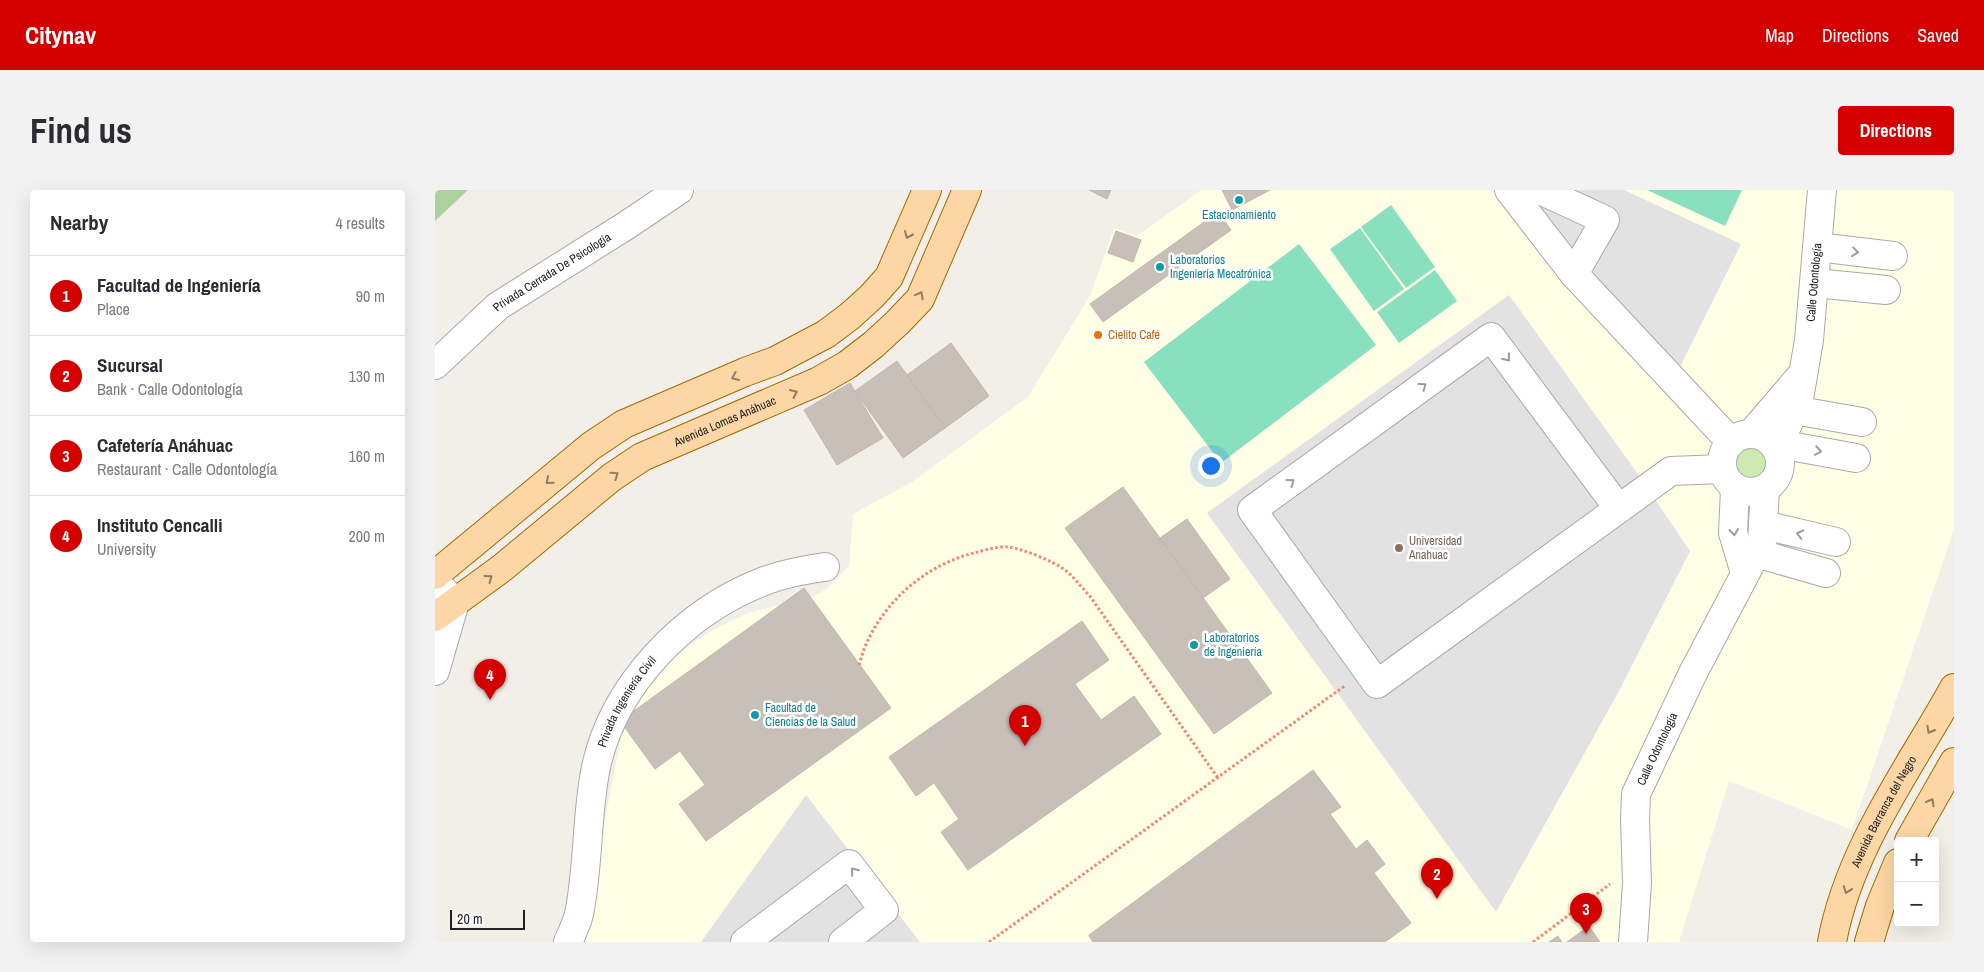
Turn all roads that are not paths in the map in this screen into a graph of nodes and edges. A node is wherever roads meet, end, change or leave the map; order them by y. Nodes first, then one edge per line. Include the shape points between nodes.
1 (679, 190) edge
2 (927, 190) edge
3 (967, 190) edge
4 (1509, 190) edge
5 (1823, 190) edge
6 (1545, 192) edge
7 (1532, 220) junction
8 (1818, 247) junction
9 (1893, 256) dead end
10 (1574, 274) junction
11 (1815, 283) junction
12 (1886, 290) dead end
13 (435, 365) edge
14 (1804, 373) junction
15 (1794, 410) junction
16 (1862, 422) dead end
17 (1741, 438) junction
18 (1777, 445) junction
19 (1856, 458) dead end
20 (1728, 479) junction
21 (1765, 489) junction
22 (1619, 509) junction
23 (1763, 525) junction
24 (1837, 542) dead end
25 (1751, 563) junction
26 (825, 567) dead end
27 (1825, 573) dead end
28 (435, 575) edge
29 (435, 582) edge
30 (445, 610) edge
31 (435, 672) edge
32 (1954, 688) edge
33 (1954, 762) edge
34 (1911, 837) edge
35 (1894, 872) edge
36 (568, 942) edge
37 (745, 942) edge
38 (843, 942) edge
39 (1633, 942) edge
40 (1832, 942) edge
41 (1869, 942) edge

1 - 13 street, Privada Cerrada De Psicología via 498,306
2 -> 28 main road via 889,277 850,316 826,334 775,362 624,424 591,446
30 -> 3 main road, Avenida Lomas Anáhuac via 502,568 612,477 642,457 819,381 873,345 920,299
4 - 7 street
5 - 8 street, Calle Odontología
6 - 7 street
6 - 10 street via 1605,220
7 - 10 street
8 -> 9 street
8 - 11 street, Calle Odontología
10 - 17 street
11 - 12 street
11 - 14 street, Calle Odontología
14 - 15 street, Calle Odontología
14 - 17 street
15 - 16 street
15 - 18 street, Calle Odontología
17 - 18 street via 1764,437
17 - 20 street via 1722,455
18 -> 19 street
18 - 21 street via 1778,475
20 - 21 street via 1750,493
20 - 22 street via 1671,471
20 -> 25 street via 1733,533
21 - 23 street, Calle Odontología
22 -> 22 street via 1377,684 1252,510 1491,338
24 -> 23 street
23 - 25 street, Calle Odontología via 1762,542
25 - 27 street
25 - 39 street, Calle Odontología via 1693,673 1636,794
26 - 36 street, Privada Ingeniería Civil via 793,572 763,582 720,602 658,652 638,678 606,735 596,766 579,914
29 - 30 street
30 - 31 street
32 -> 40 main road, Avenida Barranca del Negro via 1861,854
34 -> 33 main road
35 - 41 main road
38 -> 37 street via 884,910 849,864

